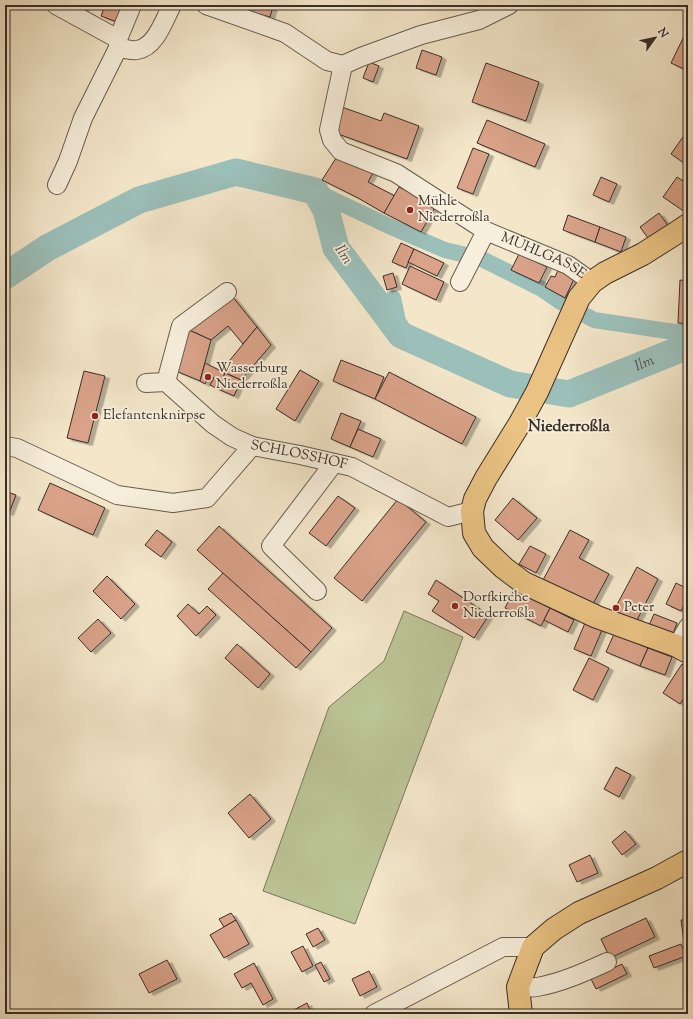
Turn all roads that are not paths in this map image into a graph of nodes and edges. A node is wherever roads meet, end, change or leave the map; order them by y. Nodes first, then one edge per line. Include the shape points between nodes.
1 (56, 5) edge
2 (132, 5) edge
3 (172, 5) edge
4 (206, 5) edge
5 (504, 6) edge
6 (118, 43) junction
7 (342, 65) junction
8 (57, 185) dead end
9 (688, 225) edge
10 (486, 231) junction
11 (464, 274) dead end
12 (592, 282) junction
13 (227, 292) dead end
14 (166, 382) junction
15 (146, 383) dead end
16 (5, 446) edge
17 (252, 446) junction
18 (334, 463) junction
19 (472, 511) junction
20 (317, 591) dead end
21 (688, 627) edge
22 (682, 649) edge
23 (688, 861) edge
24 (533, 947) junction
25 (607, 962) dead end
26 (518, 987) junction
27 (374, 1014) edge
28 (521, 1014) edge

1 - 6 street
2 - 6 street
3 - 6 street via 148,46 136,50
4 - 7 street via 285,33 327,61
5 - 7 street via 479,20 421,35
6 - 8 street via 83,118
7 - 10 street, MÜHLGASSE via 329,130 332,140 342,151 396,173
9 - 12 main road
10 - 11 street
10 - 12 street, MÜHLGASSE via 568,265
12 - 19 main road via 579,298 537,392 486,478
13 - 14 street via 181,326
14 - 15 street
14 - 17 street via 213,424
16 - 17 street, SCHLOSSHOF via 17,448 117,495 173,503 207,498
17 - 18 street, SCHLOSSHOF
18 - 19 street, SCHLOSSHOF via 352,467 448,517
18 - 20 street via 271,546
19 - 22 main road via 474,533 483,548 524,583 597,617
21 - 22 street
23 - 24 main road via 579,913
24 - 26 main road
24 - 27 street via 503,947
25 - 26 street via 536,987
26 - 28 main road

